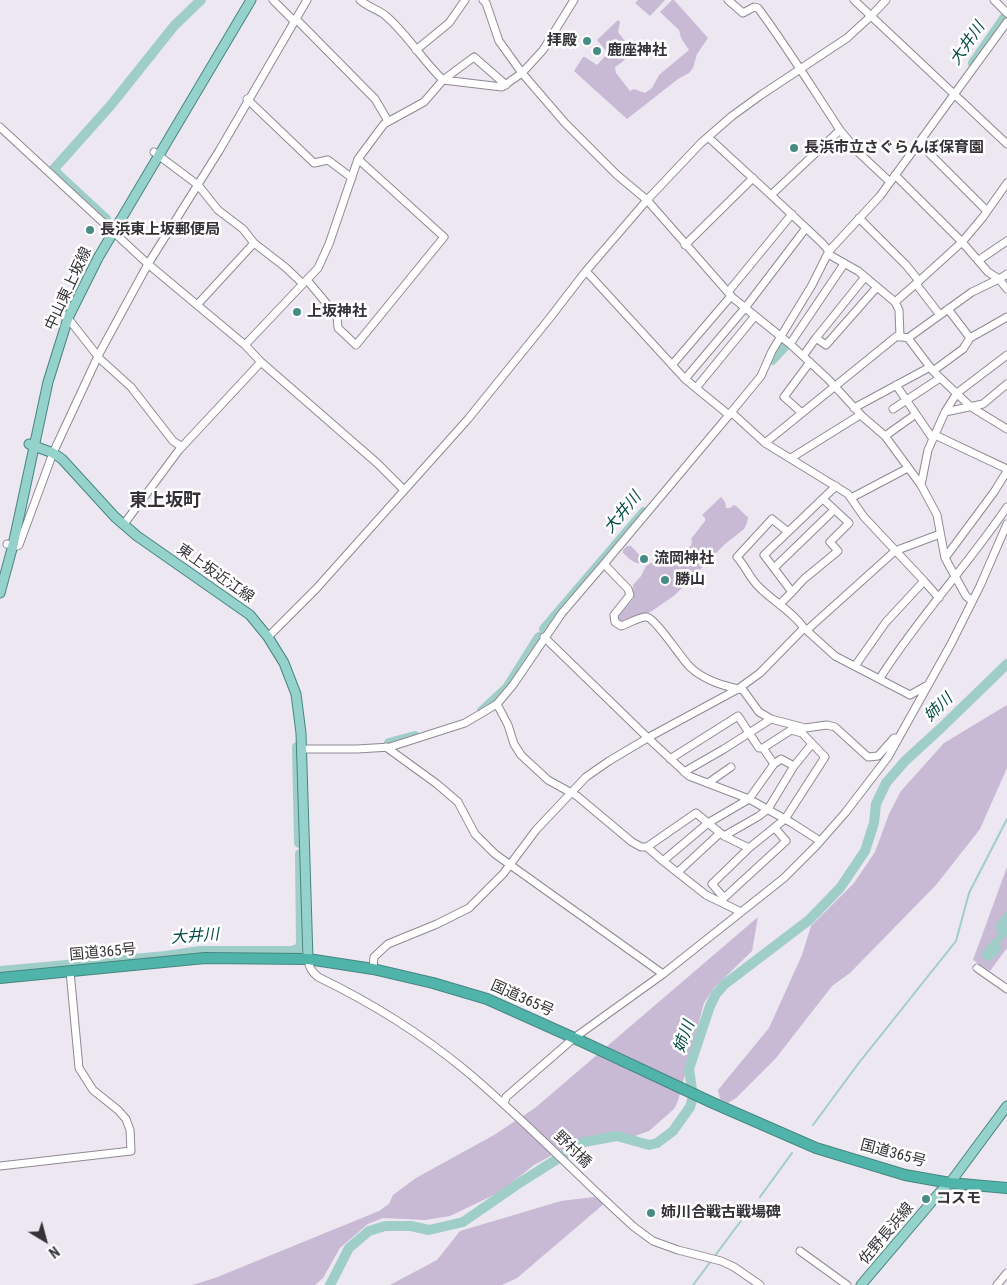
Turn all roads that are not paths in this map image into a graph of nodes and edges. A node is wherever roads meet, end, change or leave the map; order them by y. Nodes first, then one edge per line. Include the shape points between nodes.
1 (244, 0) edge
2 (251, 0) edge
3 (273, 0) edge
4 (307, 0) edge
5 (360, 0) edge
6 (465, 0) edge
7 (483, 0) edge
8 (574, 0) edge
9 (728, 0) edge
10 (854, 0) edge
11 (886, 0) edge
12 (994, 0) edge
13 (1007, 13) edge
14 (872, 16) junction
15 (295, 20) junction
16 (1007, 22) edge
17 (416, 50) junction
18 (800, 70) junction
19 (522, 73) junction
20 (443, 80) junction
21 (506, 84) junction
22 (955, 95) junction
23 (248, 99) junction
24 (388, 121) junction
25 (0, 127) edge
26 (840, 130) junction
27 (708, 137) junction
28 (919, 143) junction
29 (1007, 144) edge
30 (157, 153) junction
31 (358, 159) junction
32 (895, 175) junction
33 (352, 178) junction
34 (753, 178) junction
35 (890, 182) junction
36 (1007, 183) edge
37 (198, 185) junction
38 (771, 195) junction
39 (647, 200) junction
40 (987, 211) junction
41 (792, 214) junction
42 (859, 218) junction
43 (806, 228) junction
44 (111, 230) junction
45 (1007, 241) edge
46 (962, 242) junction
47 (254, 243) junction
48 (685, 245) junction
49 (828, 253) junction
50 (978, 260) junction
51 (148, 264) junction
52 (844, 264) junction
53 (586, 271) junction
54 (1007, 274) edge
55 (865, 277) junction
56 (999, 279) junction
57 (305, 282) junction
58 (918, 282) junction
59 (877, 287) junction
60 (1007, 289) edge
61 (729, 294) junction
62 (895, 302) junction
63 (197, 305) junction
64 (745, 308) junction
65 (948, 309) junction
66 (940, 315) junction
67 (755, 316) junction
68 (66, 317) junction
69 (1007, 317) edge
70 (780, 337) junction
71 (900, 337) junction
72 (816, 338) junction
73 (908, 338) junction
74 (970, 338) junction
75 (245, 344) junction
76 (790, 344) junction
77 (1007, 355) edge
78 (98, 356) junction
79 (802, 356) junction
80 (261, 362) junction
81 (810, 362) junction
82 (672, 365) junction
83 (931, 369) junction
84 (940, 378) junction
85 (686, 379) junction
86 (1007, 384) edge
87 (896, 385) junction
88 (835, 386) junction
89 (696, 388) junction
90 (957, 393) junction
91 (907, 401) junction
92 (971, 407) junction
93 (854, 408) junction
94 (893, 409) dead end
95 (945, 412) junction
96 (730, 413) junction
97 (802, 413) junction
98 (916, 414) junction
99 (860, 415) junction
100 (1007, 429) edge
101 (885, 436) junction
102 (934, 437) junction
103 (765, 443) junction
104 (32, 445) junction
105 (182, 447) junction
106 (53, 453) junction
107 (791, 458) junction
108 (908, 468) junction
109 (1007, 470) edge
110 (836, 486) junction
111 (921, 486) junction
112 (404, 490) junction
113 (851, 498) junction
114 (823, 499) junction
115 (1007, 507) edge
116 (834, 510) junction
117 (124, 524) junction
118 (1007, 524) edge
119 (788, 532) junction
120 (940, 534) junction
121 (10, 544) junction
122 (895, 551) junction
123 (945, 558) junction
124 (604, 564) junction
125 (774, 568) junction
126 (0, 571) edge
127 (955, 578) junction
128 (924, 581) junction
129 (792, 592) junction
130 (0, 593) edge
131 (939, 598) junction
132 (972, 601) junction
133 (780, 604) junction
134 (806, 629) junction
135 (268, 637) junction
136 (544, 637) junction
137 (855, 666) junction
138 (880, 678) junction
139 (926, 686) junction
140 (738, 689) junction
141 (497, 704) junction
142 (771, 718) junction
143 (750, 732) junction
144 (648, 738) junction
145 (898, 738) junction
146 (812, 744) junction
147 (386, 747) junction
148 (763, 748) junction
149 (301, 749) junction
150 (670, 759) junction
151 (774, 764) junction
152 (794, 766) junction
153 (731, 767) dead end
154 (684, 772) junction
155 (708, 783) junction
156 (571, 793) junction
157 (750, 799) junction
158 (768, 809) junction
159 (785, 819) junction
160 (708, 823) junction
161 (774, 828) junction
162 (722, 834) junction
163 (820, 841) junction
164 (647, 848) junction
165 (749, 848) junction
166 (664, 861) junction
167 (510, 864) junction
168 (678, 872) junction
169 (741, 912) junction
170 (308, 959) junction
171 (976, 968) dead end
172 (70, 970) junction
173 (373, 970) junction
174 (663, 974) junction
175 (0, 978) edge
176 (1007, 989) edge
177 (579, 1040) junction
178 (507, 1106) junction
179 (1007, 1106) edge
180 (0, 1166) edge
181 (950, 1183) junction
182 (1007, 1188) edge
183 (800, 1251) dead end
184 (1007, 1273) edge
185 (760, 1285) edge
186 (847, 1285) edge
187 (862, 1285) edge
188 (997, 1285) edge

1 - 30 main road, 中山東上坂線
2 - 30 main road, 中山東上坂線
3 - 15 street
4 - 15 street
5 - 17 street via 385,15
6 - 17 street via 449,23
7 - 19 street via 499,41
8 - 19 street via 543,50
9 - 18 street via 743,13 758,8
10 - 14 street
11 - 14 street
12 - 13 street
14 - 18 street via 847,38
14 - 22 street
15 - 23 street
15 - 24 street via 375,99
16 - 22 street
17 - 20 street
18 - 26 street
18 - 27 street via 732,116
19 - 21 street
19 - 39 street via 617,176
20 - 21 street via 502,87
20 - 21 street via 474,57
20 - 24 street via 424,102
22 - 28 street
22 - 29 street
23 - 33 street via 314,163 328,160
23 - 37 street
24 - 31 street
25 - 44 street
26 - 35 street
26 - 38 street
27 - 34 street
27 - 39 street
28 - 32 street
28 - 40 street
30 - 37 street
30 - 44 main road, 中山東上坂線
31 - 33 street
31 - 57 street via 444,237 356,345 338,328 337,316
32 - 35 street
32 - 46 street
33 - 57 street via 318,268
34 - 38 street
34 - 48 street
35 - 42 street
36 - 40 street
37 - 47 street via 218,210 243,229
37 - 51 street
38 - 41 street
39 - 48 street
39 - 53 street
40 - 46 street
41 - 43 street
41 - 61 street
42 - 49 street
42 - 58 street via 906,264
43 - 49 street
43 - 64 street
44 - 51 street
44 - 68 main road, 中山東上坂線
45 - 50 street
46 - 50 street
46 - 58 street
47 - 57 street
47 - 63 street
48 - 61 street
49 - 52 street
49 - 70 street
50 - 56 street
51 - 63 street
51 - 78 street
52 - 55 street
52 - 76 street
53 - 82 street
53 - 112 street via 468,419
54 - 56 street
55 - 59 street
55 - 72 street
56 - 60 street
56 - 65 street
57 - 75 street
58 - 62 street
58 - 66 street
59 - 62 street
59 - 72 street via 826,345
61 - 64 street
61 - 82 street
62 - 71 street via 899,310
63 - 75 street
64 - 67 street
64 - 85 street
65 - 66 street
65 - 74 street
66 - 73 street
67 - 70 street
67 - 89 street
68 - 78 street
68 - 104 main road, 中山東上坂線 via 49,357
69 - 74 street
70 - 76 street
70 - 96 street via 761,376
71 - 73 street
71 - 88 street via 897,336
72 - 79 street
73 - 83 street
74 - 83 street via 963,348
75 - 80 street
76 - 79 street
77 - 90 street
78 - 105 street via 131,387 173,441
78 - 106 street
79 - 81 street
80 - 105 street
80 - 112 street
81 - 88 street
81 - 97 street via 784,397
82 - 85 street
83 - 84 street
83 - 87 street
84 - 90 street
84 - 91 street
85 - 89 street
86 - 92 street via 983,404
87 - 91 street
87 - 93 street
88 - 93 street
88 - 97 street
89 - 96 street
90 - 92 street
90 - 95 street
91 - 94 street
91 - 98 street
92 - 95 street
92 - 100 street
93 - 99 street
95 - 102 street
96 - 103 street
96 - 124 street
97 - 103 street
98 - 101 street
98 - 102 street
99 - 101 street
99 - 107 street
101 - 108 street
102 - 109 street
102 - 111 street
103 - 107 street
104 - 106 main road, 東上坂近江線
104 - 121 main road, 中山東上坂線
105 - 117 street
106 - 117 main road, 東上坂近江線
106 - 121 street via 19,545
107 - 110 street
108 - 111 street
108 - 113 street
109 - 123 street
110 - 113 street
110 - 114 street
111 - 120 street via 937,515
112 - 135 street via 316,590
113 - 122 street
114 - 116 street
114 - 119 street
115 - 127 street
116 - 125 street
116 - 129 street via 849,523 830,542 838,551
117 - 135 main road, 東上坂近江線 via 250,615
118 - 132 street
119 - 125 street via 764,555
119 - 133 street via 772,519 736,557 760,589
120 - 122 street
120 - 123 street
121 - 126 main road, 中山東上坂線
121 - 130 main road, 中山東上坂線
122 - 128 street
122 - 134 street
123 - 127 street
124 - 136 street
124 - 140 street via 630,595 614,615 617,624 621,626 649,618 695,671 720,685
125 - 129 street
127 - 131 street
127 - 132 street
128 - 131 street
128 - 137 street via 886,622
129 - 133 street
131 - 138 street
132 - 139 street via 952,644
133 - 134 street
134 - 137 street via 836,656
134 - 140 street via 760,673
135 - 149 main road, 東上坂近江線 via 296,694
136 - 141 street
136 - 144 street
137 - 138 street
138 - 139 street via 910,694
139 - 145 street
140 - 142 street via 743,690 758,712
140 - 144 street
141 - 147 street via 465,723
141 - 156 street via 521,755 548,780
142 - 143 street
142 - 145 street via 805,728 836,727 868,757 878,756 894,738
143 - 148 street via 759,748
143 - 150 street via 738,716
143 - 154 street
144 - 150 street
144 - 156 street via 609,760
145 - 163 street via 888,757 846,813
146 - 148 street via 802,733 791,730
146 - 152 street
146 - 159 street via 825,757
147 - 149 street
147 - 167 street via 458,802 475,834
148 - 151 street
149 - 170 main road, 東上坂近江線
150 - 154 street
151 - 152 street via 781,759
151 - 157 street
152 - 158 street
153 - 155 street
154 - 155 street
155 - 157 street
156 - 164 street via 632,842
156 - 167 street
157 - 158 street
157 - 160 street
158 - 159 street
158 - 162 street
159 - 161 street
159 - 163 street
160 - 162 street
160 - 164 street via 696,813
160 - 166 street
161 - 165 street
161 - 165 street via 786,841 724,898 712,884
162 - 165 street
162 - 168 street
163 - 169 street via 784,878
164 - 166 street
166 - 168 street
167 - 173 street via 469,908 388,944 374,957
167 - 174 street
168 - 169 street via 706,895
169 - 174 street
170 - 172 highway, 国道365号 via 205,958
170 - 173 highway, 国道365号
170 - 178 street, 野村橋 via 312,972 318,977 360,997 428,1042
171 - 176 street
172 - 175 highway, 国道365号
172 - 180 street via 79,1068 93,1090 126,1119 131,1151
173 - 177 highway, 国道365号 via 487,999
174 - 177 street
177 - 178 street via 506,1097
177 - 181 highway, 国道365号 via 816,1148 905,1175
178 - 185 street, 野村橋 via 634,1228 653,1241 721,1261
179 - 181 main road, 佐野長浜線
181 - 182 highway, 国道365号
181 - 187 main road, 佐野長浜線
183 - 186 street
184 - 188 street

